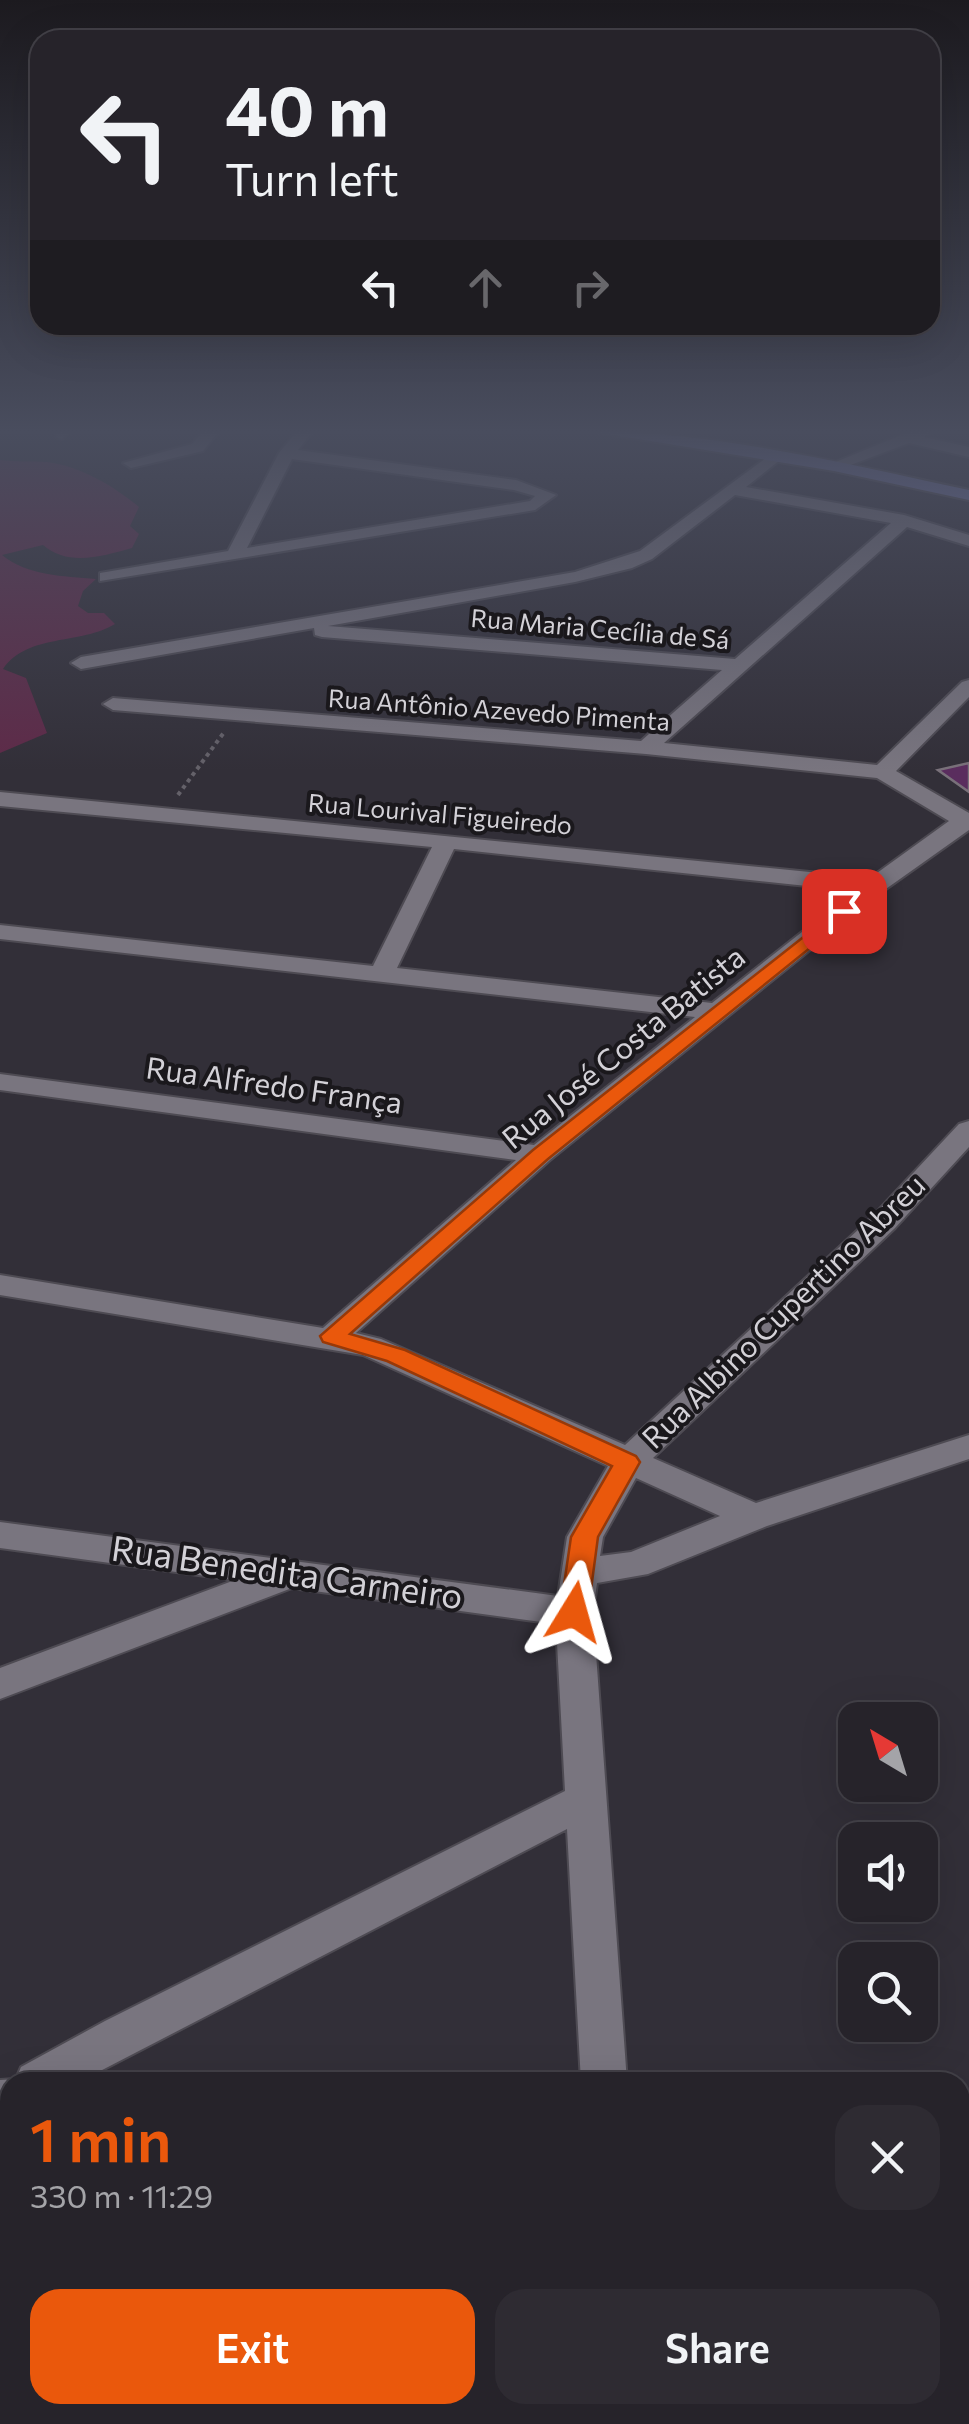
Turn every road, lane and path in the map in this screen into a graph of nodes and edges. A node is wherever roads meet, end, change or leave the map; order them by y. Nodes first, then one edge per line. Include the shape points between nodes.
1 (241, 544) edge
2 (291, 544) edge
3 (663, 544) edge
4 (877, 544) edge
5 (236, 553) junction
6 (106, 577) dead end
7 (274, 627) junction
8 (81, 662) dead end
9 (743, 666) junction
10 (969, 686) edge
11 (112, 704) dead end
12 (236, 716) junction
13 (646, 748) junction
14 (882, 772) junction
15 (0, 799) edge
16 (161, 817) junction
17 (967, 821) edge
18 (446, 843) junction
19 (875, 886) junction
20 (0, 932) edge
21 (381, 976) junction
22 (721, 1012) junction
23 (0, 1082) edge
24 (969, 1130) edge
25 (540, 1154) junction
26 (0, 1285) edge
27 (332, 1336) junction
28 (969, 1447) edge
29 (627, 1462) junction
30 (754, 1518) junction
31 (0, 1535) edge
32 (292, 1572) junction
33 (576, 1592) junction
34 (0, 1684) edge
35 (584, 1800) junction
36 (55, 2072) edge
37 (603, 2072) edge

1 - 5 street
2 - 5 street
3 - 7 street via 626,564 575,577
4 - 9 street
5 - 6 street
7 - 8 street
7 - 9 street, Rua Maria Cecília de Sá
9 - 13 street
10 - 14 street
11 - 12 street, Rua Antônio Azevedo Pimenta
12 - 13 street, Rua Antônio Azevedo Pimenta
12 - 16 path
13 - 14 street, Rua Antônio Azevedo Pimenta
14 - 17 street
15 - 16 street, Rua Lourival Figueiredo
16 - 18 street, Rua Lourival Figueiredo
17 - 19 street, Rua José Costa Batista
18 - 19 street, Rua Lourival Figueiredo
18 - 21 street
19 - 22 street, Rua José Costa Batista
20 - 21 street
21 - 22 street
22 - 25 street, Rua José Costa Batista
23 - 25 street, Rua Alfredo França
24 - 29 street, Rua Albino Cupertino Abreu via 884,1222
25 - 27 street, Rua José Costa Batista
26 - 27 street
27 - 29 street via 396,1356
28 - 30 street, Rua Benedita Carneiro
29 - 30 street
29 - 33 street, Rua Albino Cupertino Abreu via 585,1537
30 - 33 street, Rua Benedita Carneiro
31 - 32 street, Rua Benedita Carneiro
32 - 33 street, Rua Benedita Carneiro
32 - 34 street
33 - 35 street, Rua Albino Cupertino Abreu
35 - 36 street
35 - 37 street, Rua Albino Cupertino Abreu

